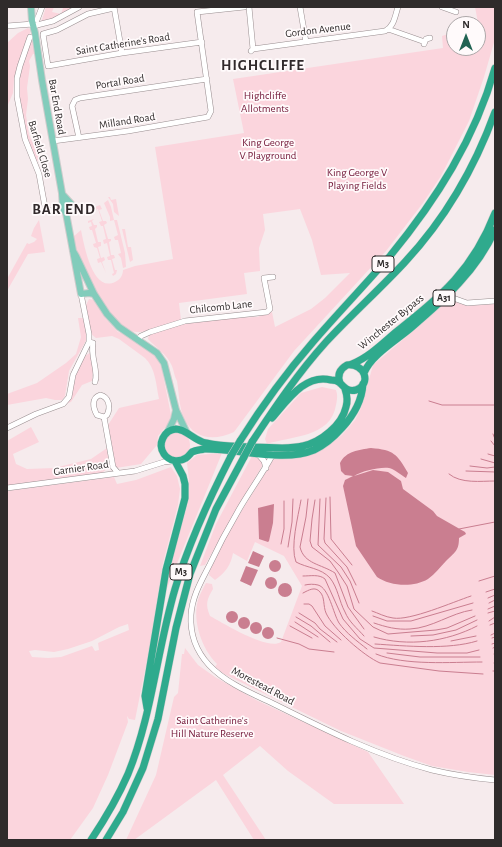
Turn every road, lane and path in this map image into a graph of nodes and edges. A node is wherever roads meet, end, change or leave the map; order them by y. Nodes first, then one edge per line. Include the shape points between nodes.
1 (31, 7) edge
2 (42, 7) edge
3 (79, 7) edge
4 (114, 7) edge
5 (244, 7) edge
6 (249, 7) edge
7 (300, 7) edge
8 (398, 7) edge
9 (442, 7) edge
10 (456, 12) dead end
11 (34, 23) junction
12 (7, 26) edge
13 (388, 30) junction
14 (30, 37) dead end
15 (430, 38) dead end
16 (202, 42) junction
17 (306, 42) junction
18 (122, 53) junction
19 (495, 68) edge
20 (206, 79) junction
21 (495, 112) edge
22 (79, 138) junction
23 (53, 141) junction
24 (64, 208) junction
25 (495, 213) edge
26 (495, 230) edge
27 (70, 236) junction
28 (73, 251) junction
29 (273, 277) dead end
30 (453, 290) junction
31 (81, 294) junction
32 (94, 294) junction
33 (445, 298) junction
34 (458, 301) junction
35 (495, 301) edge
36 (138, 339) junction
37 (91, 342) junction
38 (352, 364) junction
39 (364, 373) junction
40 (95, 382) dead end
41 (340, 383) junction
42 (363, 384) junction
43 (345, 389) junction
44 (176, 410) junction
45 (104, 416) dead end
46 (7, 428) edge
47 (167, 433) junction
48 (189, 435) junction
49 (252, 442) junction
50 (163, 452) junction
51 (258, 453) junction
52 (190, 454) junction
53 (274, 454) junction
54 (174, 461) junction
55 (158, 464) junction
56 (266, 468) junction
57 (118, 473) junction
58 (7, 488) edge
59 (147, 711) junction
60 (495, 780) edge
61 (91, 840) edge
62 (106, 840) edge

1 - 11 main road, Bar End Road
2 - 11 street
3 - 11 street via 53,21
4 - 18 street
4 - 18 street, Saint Catherine's Road via 88,14 44,34 48,66
5 - 16 street via 197,12
6 - 17 street, Gordon Avenue via 252,50
7 - 17 street
8 - 13 street
9 - 10 street
11 - 12 street
11 - 23 main road, Bar End Road
13 - 15 street, Gordon Avenue via 425,43 426,39
13 - 17 street, Gordon Avenue
14 - 24 street, Barfield Close via 17,78 26,144 39,174 45,207 48,211
16 - 18 street, Saint Catherine's Road
16 - 20 street
19 - 59 highway, M3, bridge via 466,145 439,191 388,258 289,370 231,456 203,512 181,571 166,624
20 - 22 street, Milland Road via 211,111 208,117
20 - 22 street, Portal Road via 75,100 72,106
21 - 49 highway, M3 via 465,178 433,228 406,261 309,362
22 - 23 street, Milland Road
23 - 24 main road, Bar End Road
24 - 27 main road, Bar End Road
24 - 27 main road, Bar End Road via 73,205
25 - 38 highway, Winchester Bypass / A31 via 475,254 447,290 377,349
26 - 30 highway, Winchester Bypass / A31 via 474,265
27 - 28 main road, Bar End Road
28 - 31 main road, Bar End Road
28 - 32 main road
29 - 36 street, Chilcomb Lane via 264,278 270,304 267,312 185,321 150,332
30 - 33 highway, Winchester Bypass / A31
30 - 34 street
31 - 32 main road
31 - 37 street, Bar End Road
32 - 36 main road via 112,320
33 - 34 street
33 - 39 highway, Winchester Bypass / A31 via 370,362
34 - 35 street
36 - 44 main road via 157,353 164,363
37 - 40 street, Bar End Road
37 - 46 street via 73,375 66,401
38 - 39 highway
38 - 41 highway via 340,370
39 - 42 highway
41 - 43 highway
41 - 49 highway, M3 via 322,378 302,386
42 - 43 highway via 357,389
42 - 53 highway via 355,409 345,425 330,440 315,450 297,454
43 - 48 highway via 347,406 341,418 326,434 304,446 285,448 207,444
44 - 47 main road
44 - 48 main road
45 - 57 street via 113,467
47 - 48 highway via 178,429
47 - 50 highway via 162,439
48 - 52 highway via 193,447
49 - 62 highway, M3, bridge via 216,509 193,568 176,628 158,719 143,768 123,812
50 - 54 highway
50 - 55 street
51 - 52 highway via 211,449 197,450
51 - 53 highway
51 - 56 street
52 - 54 highway via 183,460
53 - 56 street, Morestead Road
54 - 55 street, Garnier Road
54 - 59 highway, M3 via 185,484 185,498 166,570 145,696
55 - 57 street, Garnier Road
56 - 60 street, Morestead Road via 226,532 193,602 192,633 196,646 204,658 218,672 240,687 372,749 431,770
57 - 58 street, Garnier Road
59 - 61 highway, M3 via 127,774

